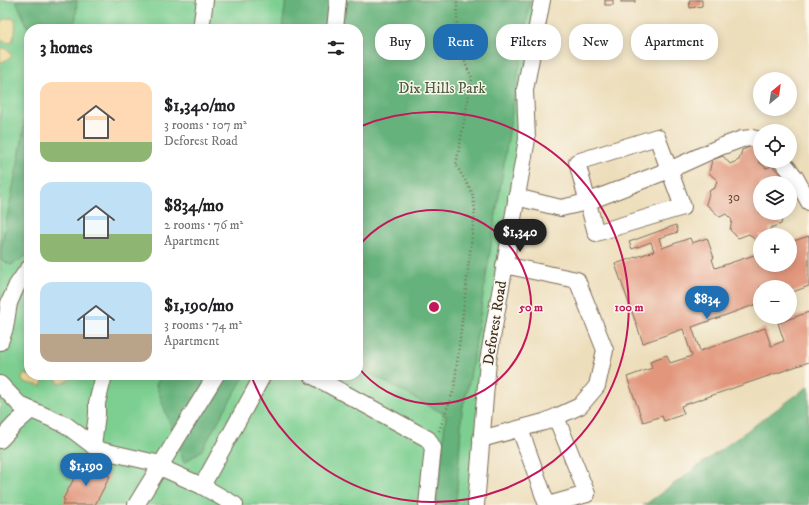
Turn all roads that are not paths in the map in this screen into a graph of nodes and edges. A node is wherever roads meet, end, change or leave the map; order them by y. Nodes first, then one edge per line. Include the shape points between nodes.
1 (205, 0) edge
2 (338, 0) edge
3 (542, 0) edge
4 (202, 24) edge
5 (336, 24) edge
6 (753, 138) edge
7 (788, 168) edge
8 (670, 170) junction
9 (516, 197) junction
10 (587, 202) junction
11 (809, 202) edge
12 (504, 265) junction
13 (24, 275) edge
14 (0, 342) edge
15 (103, 380) edge
16 (213, 380) edge
17 (260, 380) edge
18 (320, 380) edge
19 (0, 384) edge
20 (32, 410) junction
21 (556, 417) junction
22 (520, 429) junction
23 (481, 439) junction
24 (0, 440) edge
25 (93, 446) junction
26 (158, 465) junction
27 (202, 486) junction
28 (136, 505) edge
29 (235, 505) edge
30 (427, 505) edge
31 (476, 505) edge
32 (547, 505) edge

1 - 4 street
2 - 5 street
3 - 9 street, Deforest Road via 525,90 527,139
6 - 8 street via 742,139 720,147
7 - 11 street
8 - 10 street
8 - 10 street via 657,137 577,162
8 - 10 street via 683,207 596,233
9 - 10 street via 561,208
9 - 12 street, Deforest Road
12 - 21 street via 577,280 605,350 598,386 580,406
12 - 23 street, Deforest Road via 488,361
13 - 14 street via 9,304
15 - 25 street via 97,403
16 - 26 street
17 - 27 street
18 - 30 street via 428,439 433,448
19 - 20 street via 20,405
20 - 24 street
20 - 25 street via 66,426
21 - 22 street
21 - 32 street via 586,494
22 - 23 street
22 - 32 street
23 - 31 street, Deforest Road
25 - 26 street via 99,450
26 - 27 street
26 - 28 street
27 - 29 street

